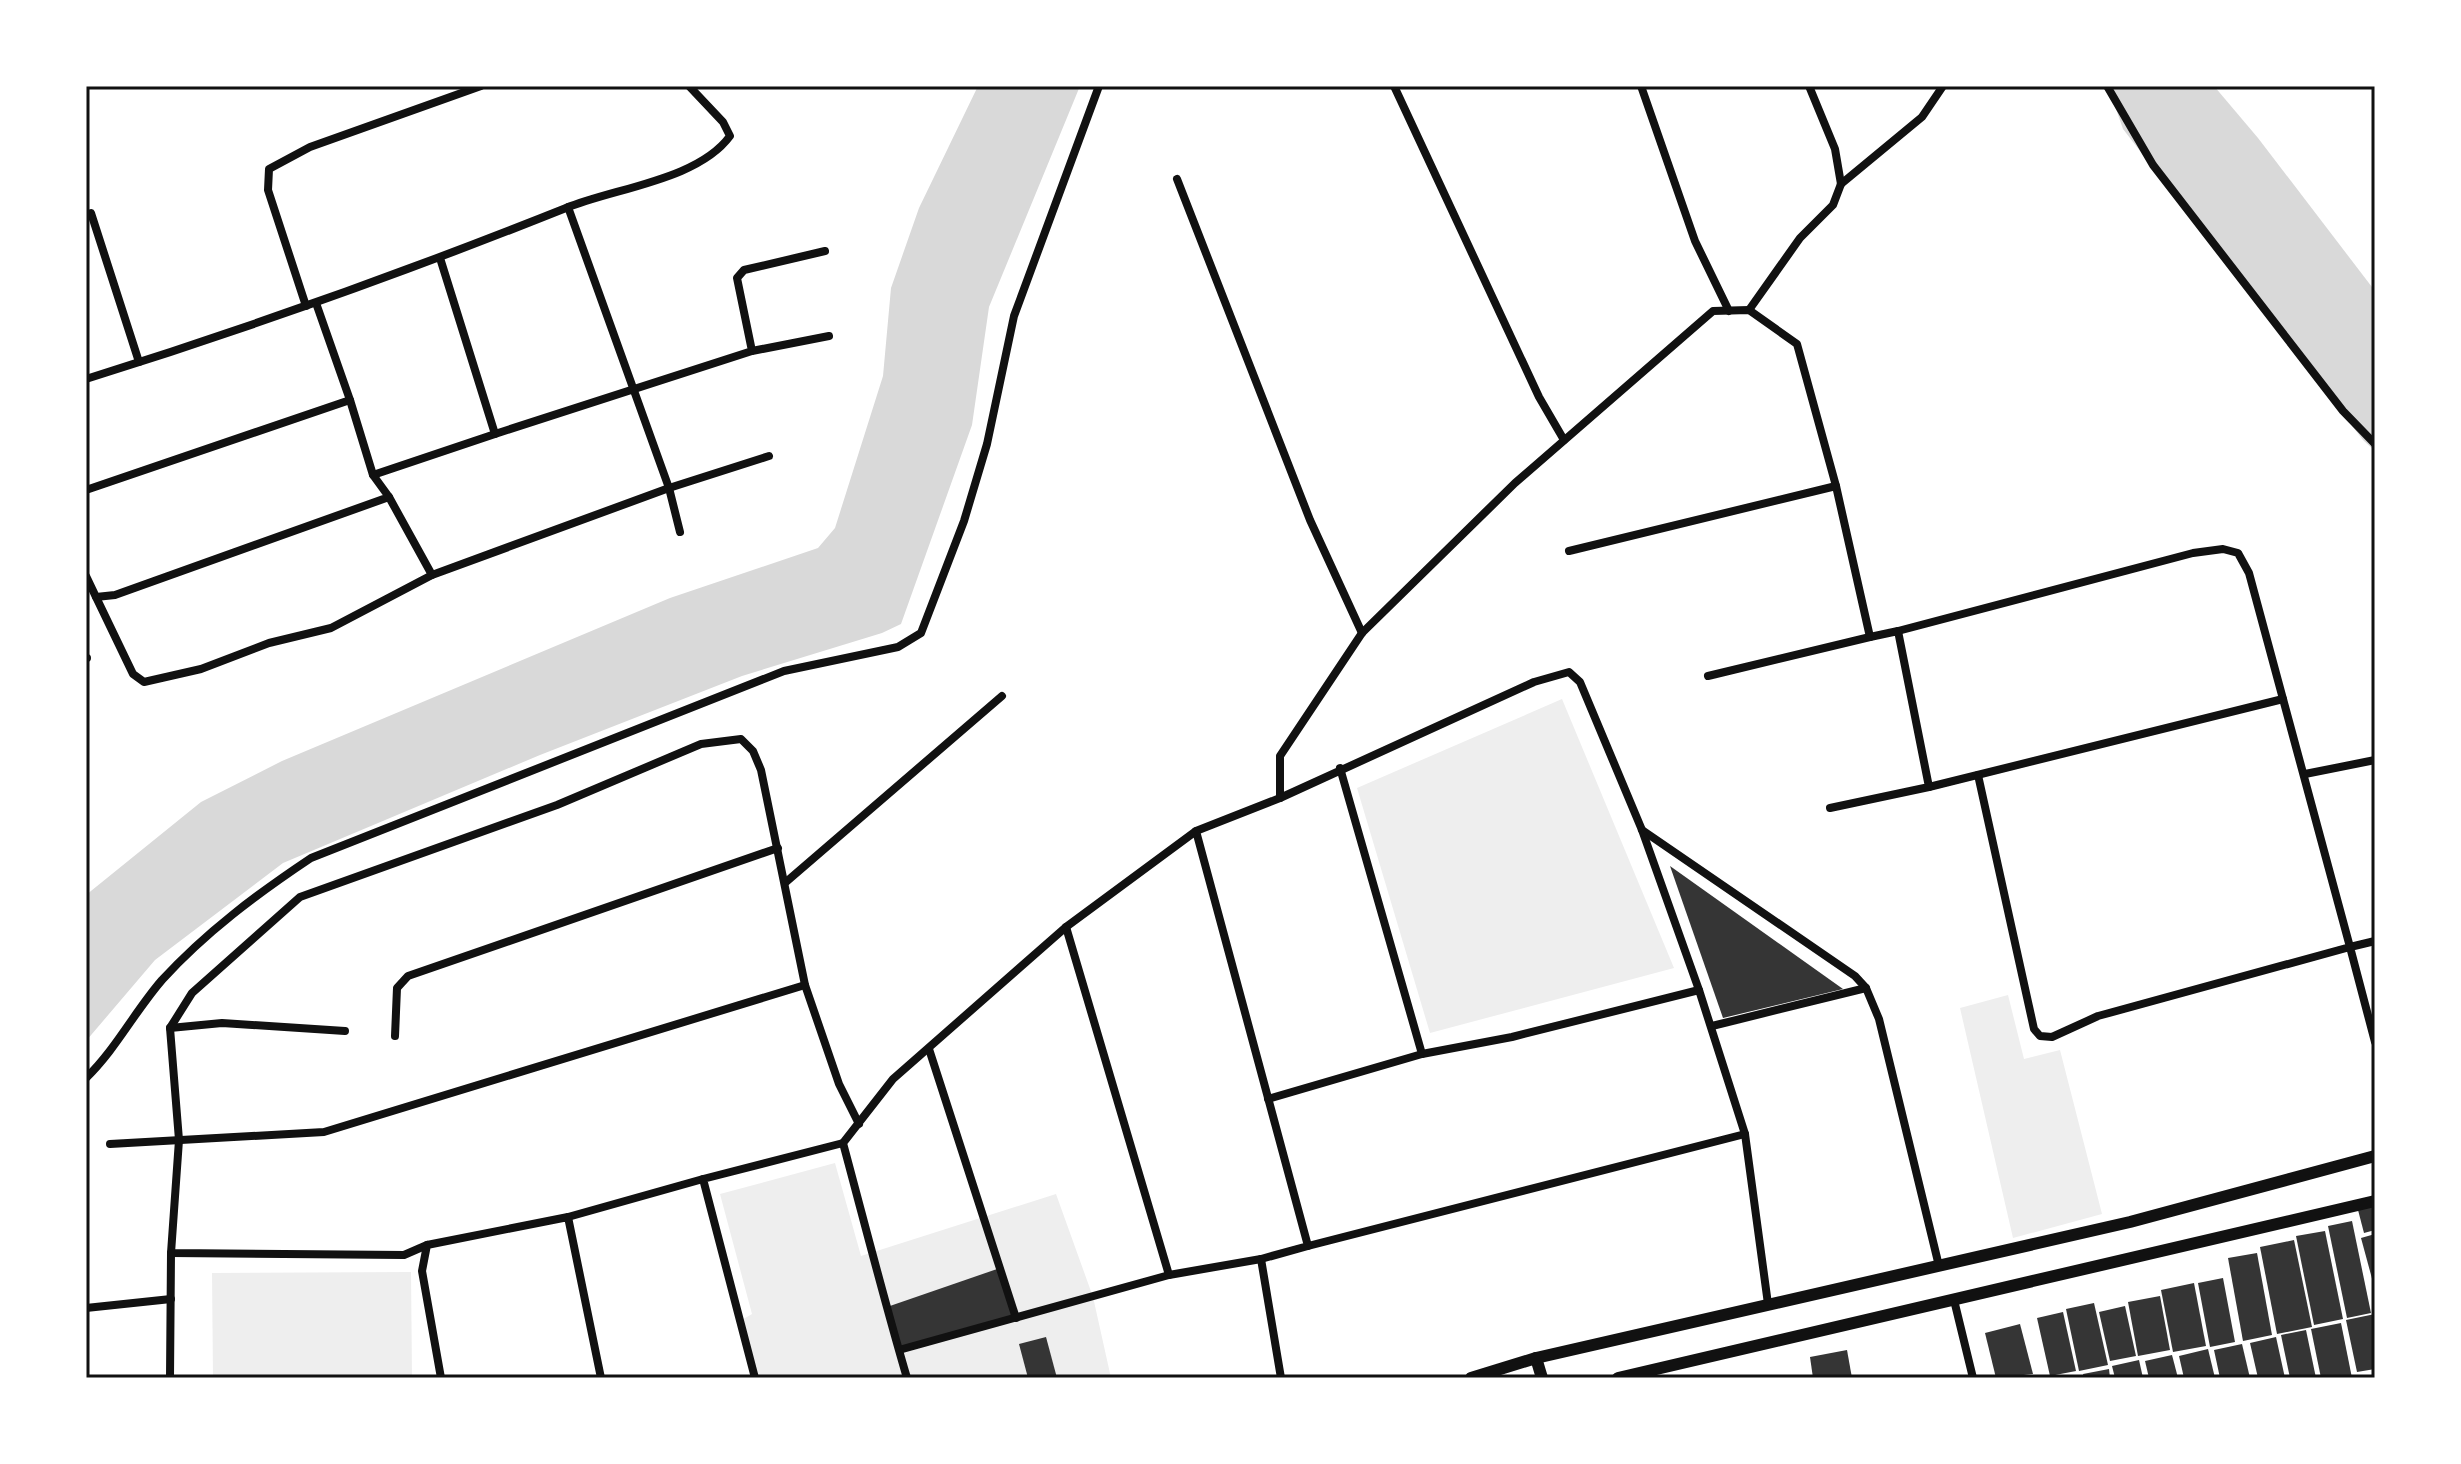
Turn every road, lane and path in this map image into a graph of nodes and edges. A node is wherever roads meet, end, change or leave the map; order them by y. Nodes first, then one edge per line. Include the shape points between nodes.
1 (481, 86) edge
2 (1099, 86) edge
3 (1394, 86) edge
4 (1641, 86) edge
5 (1809, 86) edge
6 (1943, 86) edge
7 (2107, 86) edge
8 (692, 87) edge
9 (1177, 179) dead end
10 (1841, 184) junction
11 (568, 207) junction
12 (91, 213) dead end
13 (825, 251) dead end
14 (440, 258) junction
15 (316, 303) junction
16 (306, 306) junction
17 (1749, 310) junction
18 (1729, 311) junction
19 (829, 336) dead end
20 (752, 351) junction
21 (139, 362) junction
22 (86, 379) edge
23 (634, 390) junction
24 (350, 400) junction
25 (495, 434) junction
26 (1564, 440) junction
27 (2375, 444) edge
28 (769, 456) dead end
29 (373, 475) junction
30 (1836, 486) junction
31 (669, 488) junction
32 (86, 490) edge
33 (389, 497) junction
34 (680, 532) dead end
35 (1569, 551) dead end
36 (432, 575) junction
37 (86, 576) edge
38 (96, 597) junction
39 (1898, 631) junction
40 (1362, 633) junction
41 (1870, 637) junction
42 (1708, 676) dead end
43 (1002, 696) dead end
44 (2283, 699) junction
45 (2375, 760) edge
46 (1340, 768) junction
47 (2305, 774) junction
48 (1978, 775) junction
49 (1929, 787) junction
50 (1280, 798) junction
51 (1830, 808) dead end
52 (1642, 830) junction
53 (1196, 831) junction
54 (778, 848) junction
55 (786, 882) junction
56 (1066, 927) junction
57 (2375, 941) edge
58 (2350, 947) junction
59 (805, 985) junction
60 (1866, 988) junction
61 (1699, 990) junction
62 (1712, 1026) junction
63 (170, 1028) junction
64 (345, 1031) dead end
65 (395, 1036) dead end
66 (2375, 1042) edge
67 (929, 1049) junction
68 (1422, 1054) junction
69 (86, 1078) edge
70 (1268, 1099) junction
71 (859, 1124) junction
72 (1745, 1134) junction
73 (179, 1140) junction
74 (843, 1143) junction
75 (110, 1144) dead end
76 (2375, 1156) edge
77 (703, 1179) junction
78 (2375, 1201) edge
79 (568, 1217) junction
80 (427, 1245) junction
81 (1308, 1246) junction
82 (171, 1253) junction
83 (1261, 1259) junction
84 (1939, 1266) junction
85 (1169, 1275) junction
86 (171, 1299) junction
87 (1954, 1300) junction
88 (1768, 1304) junction
89 (86, 1308) edge
90 (1016, 1318) junction
91 (899, 1350) junction
92 (1536, 1358) junction
93 (170, 1378) edge
94 (441, 1378) edge
95 (601, 1378) edge
96 (755, 1378) edge
97 (907, 1378) edge
98 (1281, 1378) edge
99 (1471, 1378) edge
100 (1542, 1378) edge
101 (1618, 1378) edge
102 (1973, 1378) edge

1 - 16 street via 287,156 269,169 268,190
2 - 69 street via 1014,316 987,444 921,633 898,647 784,671 311,858 242,904 162,981
3 - 26 street
4 - 18 street via 1695,241
5 - 10 street via 1835,149
6 - 10 street via 1922,117
7 - 27 street via 2153,165 2343,411
8 - 11 street via 730,136 721,149 687,167
9 - 40 street via 1310,520
10 - 17 street via 1833,205 1800,238
11 - 14 street
11 - 23 street
12 - 21 street
13 - 20 street via 744,270 737,278
14 - 15 street
14 - 25 street
15 - 16 street
15 - 24 street
16 - 21 street
17 - 18 street
17 - 30 street via 1797,344
18 - 26 street via 1713,311
19 - 20 street
20 - 23 street
21 - 22 street
23 - 25 street
23 - 31 street
24 - 29 street
24 - 32 street
25 - 29 street
26 - 40 street
28 - 31 street
29 - 33 street
30 - 35 street
30 - 41 street
31 - 34 street
31 - 36 street
33 - 36 street
33 - 38 street via 115,595
36 - 38 street via 331,628 152,682 133,674
37 - 38 street
39 - 41 street
39 - 44 street via 2223,549 2238,553 2249,573
39 - 49 street
40 - 50 street via 1280,756
41 - 42 street
43 - 55 street
44 - 47 street
44 - 48 street
45 - 47 street
46 - 50 street
46 - 52 street via 1560,671 1569,672 1580,682
46 - 68 street
47 - 58 street
48 - 49 street
48 - 58 street via 2034,1029 2040,1036 2052,1037 2098,1016
49 - 51 street
50 - 53 street
52 - 60 street
52 - 61 street
53 - 56 street
53 - 70 street
54 - 55 street
54 - 63 street via 753,751 741,739 701,744 569,800 300,897 192,993
54 - 65 street via 419,970 397,988
55 - 59 street
56 - 67 street
56 - 85 street
57 - 58 street
58 - 66 street
59 - 71 street via 839,1084
59 - 73 street via 324,1132
60 - 62 street
60 - 84 street via 1879,1019
61 - 62 street
61 - 68 street
62 - 72 street
63 - 64 street via 222,1023
63 - 73 street
67 - 71 street via 893,1079
67 - 90 street
68 - 70 street
70 - 81 street
71 - 74 street
72 - 81 street
72 - 88 street
73 - 75 street
73 - 82 street
74 - 77 street
74 - 91 street
76 - 84 street via 2130,1222
77 - 79 street
77 - 96 street
78 - 87 street
79 - 80 street
79 - 95 street
80 - 82 street via 404,1255
80 - 94 street via 422,1271
81 - 83 street
82 - 86 street
83 - 85 street
83 - 98 street
84 - 88 street
85 - 90 street
86 - 89 street
86 - 93 street
87 - 101 street
87 - 102 street
88 - 92 street
90 - 91 street
91 - 97 street
92 - 99 street
92 - 100 street

